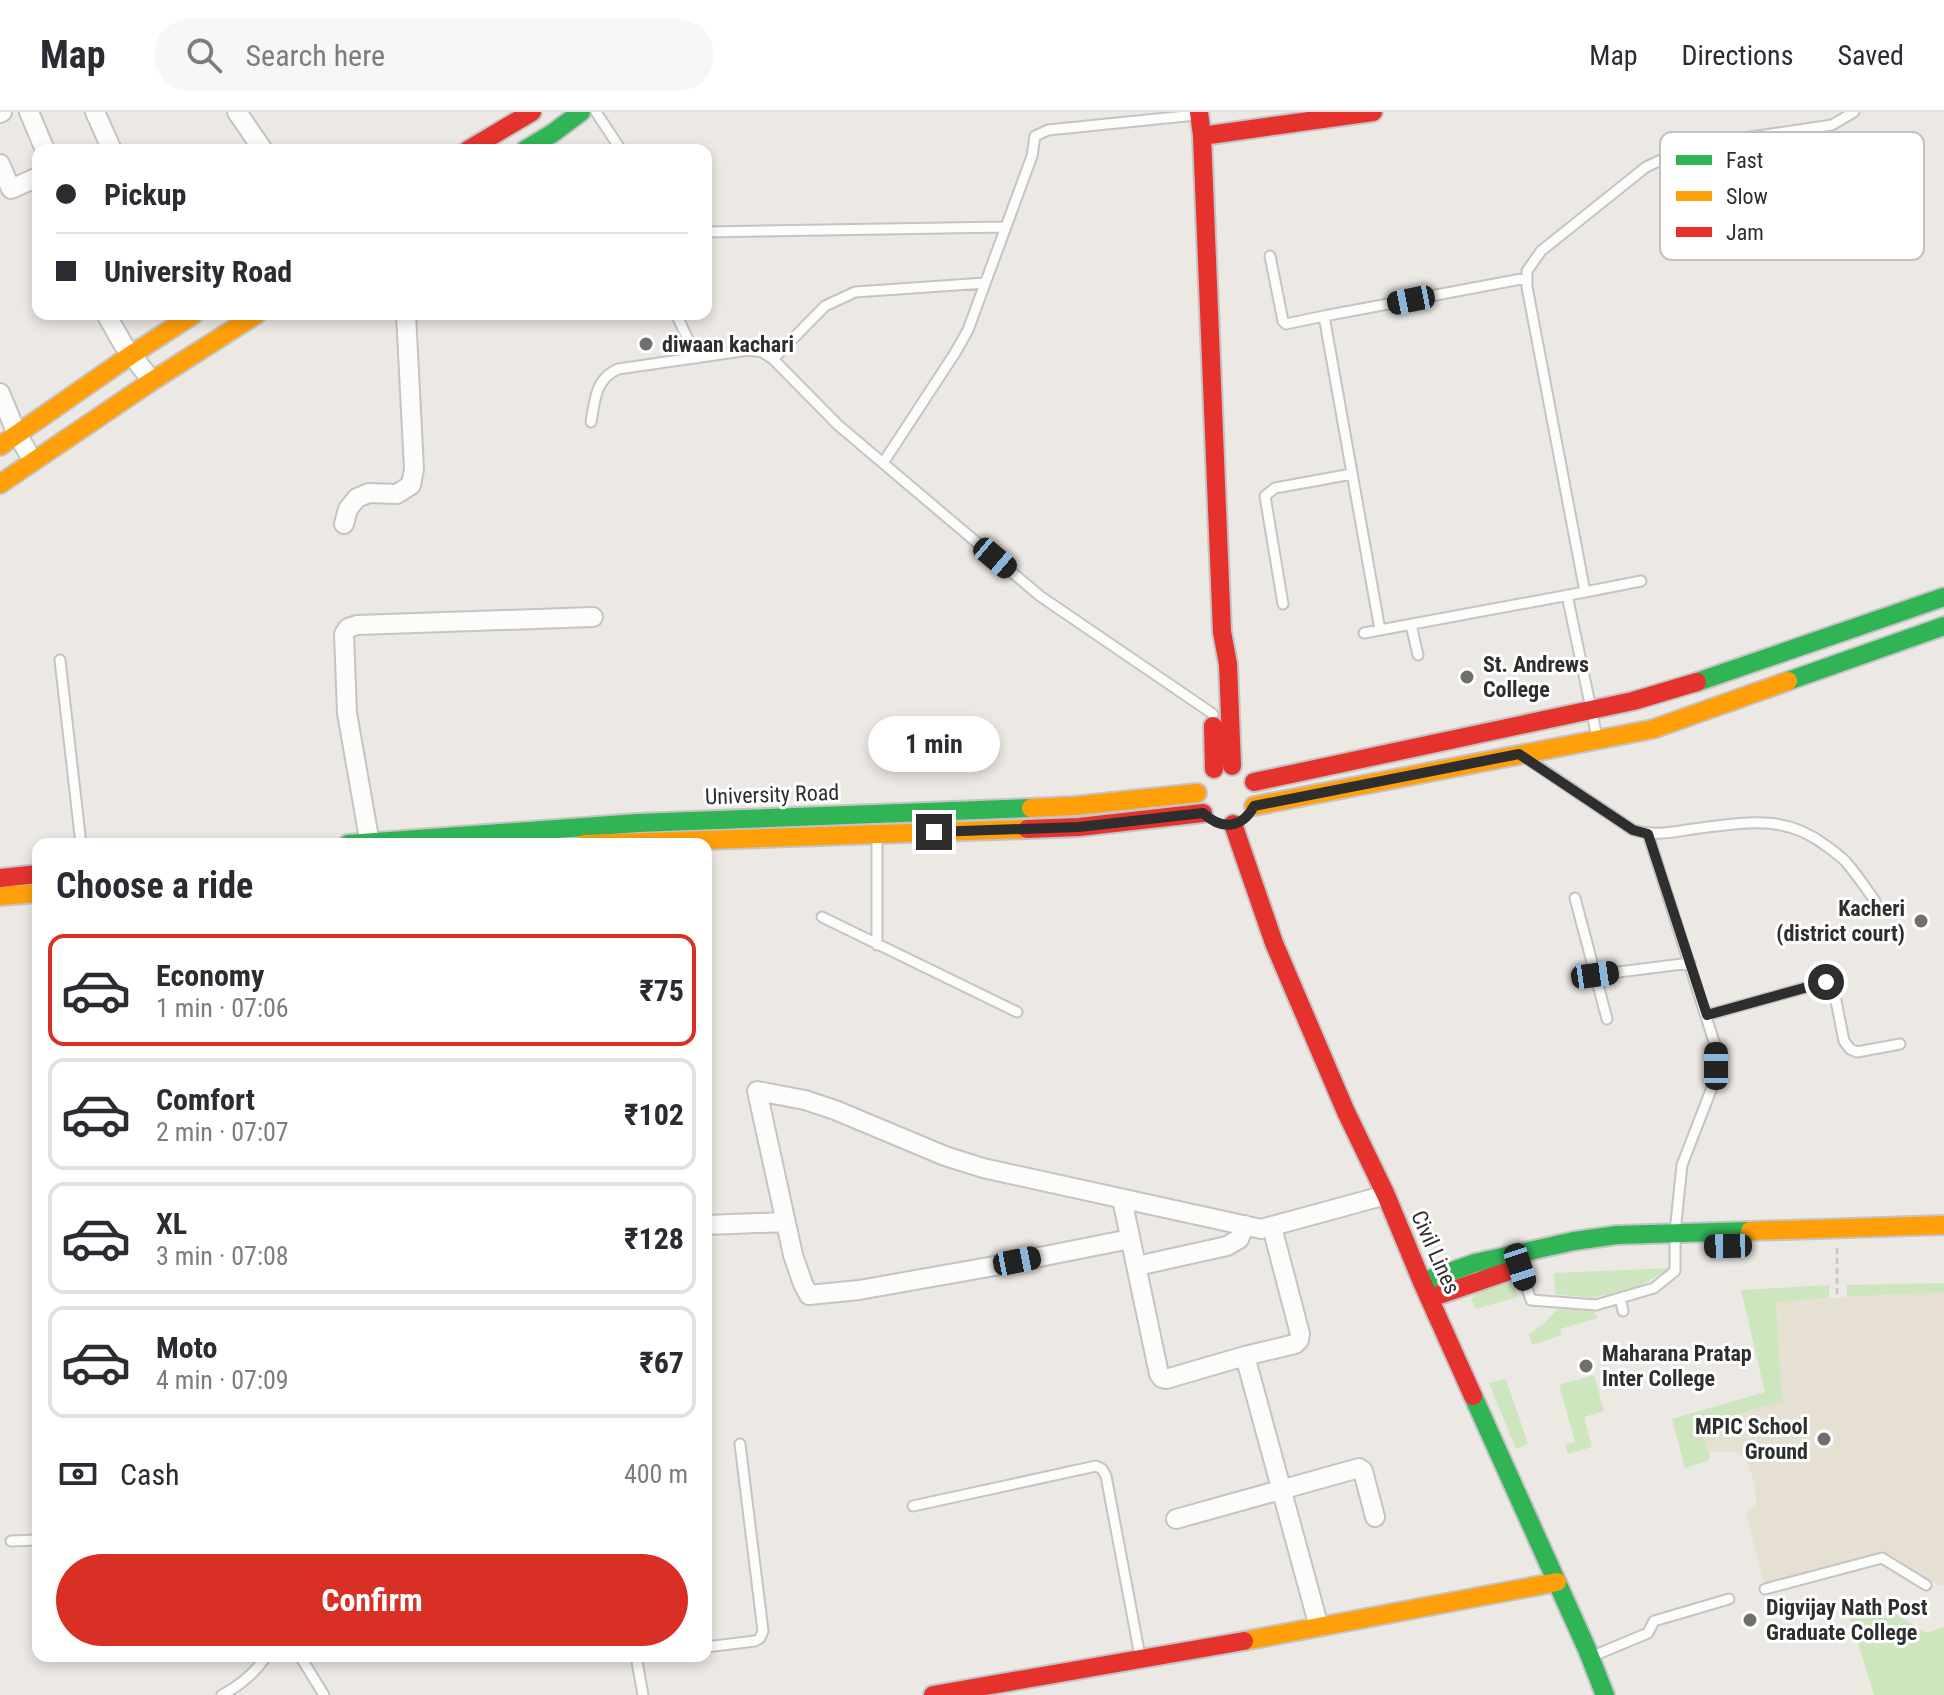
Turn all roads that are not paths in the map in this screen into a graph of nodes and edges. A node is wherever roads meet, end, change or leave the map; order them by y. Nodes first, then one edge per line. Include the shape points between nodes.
1 (29, 112) edge
2 (95, 112) edge
3 (237, 112) edge
4 (532, 112) edge
5 (581, 112) edge
6 (596, 112) edge
7 (1373, 112) edge
8 (1854, 112) edge
9 (1199, 113) edge
10 (1785, 132) edge
11 (1202, 136) junction
12 (42, 144) edge
13 (109, 144) edge
14 (259, 144) edge
15 (478, 144) edge
16 (535, 144) edge
17 (617, 144) edge
18 (1660, 160) edge
19 (0, 164) edge
20 (32, 180) edge
21 (1005, 227) junction
22 (712, 232) edge
23 (1270, 256) dead end
24 (1527, 278) junction
25 (985, 283) junction
26 (1324, 316) junction
27 (110, 320) edge
28 (185, 320) edge
29 (248, 320) edge
30 (406, 320) edge
31 (679, 320) edge
32 (131, 355) junction
33 (697, 358) junction
34 (773, 359) junction
35 (152, 381) junction
36 (0, 393) edge
37 (591, 422) dead end
38 (17, 434) junction
39 (0, 446) edge
40 (33, 461) junction
41 (883, 463) junction
42 (1352, 474) junction
43 (0, 484) edge
44 (344, 524) dead end
45 (1641, 581) dead end
46 (1585, 592) junction
47 (1567, 595) junction
48 (1944, 597) edge
49 (1283, 604) dead end
50 (593, 617) dead end
51 (1411, 625) junction
52 (1944, 626) edge
53 (1380, 630) junction
54 (1222, 632) junction
55 (1364, 633) dead end
56 (1418, 655) dead end
57 (60, 660) dead end
58 (1592, 711) junction
59 (1213, 714) junction
60 (1598, 739) junction
61 (1519, 754) junction
62 (1223, 768) junction
63 (1254, 782) junction
64 (1197, 793) junction
65 (1254, 806) junction
66 (1203, 813) junction
67 (877, 814) junction
68 (1233, 824) junction
69 (877, 834) junction
70 (1648, 834) junction
71 (80, 838) edge
72 (369, 838) edge
73 (437, 838) edge
74 (712, 840) edge
75 (32, 875) edge
76 (0, 878) edge
77 (32, 893) edge
78 (0, 896) edge
79 (1575, 898) dead end
80 (1875, 901) dead end
81 (822, 917) dead end
82 (877, 945) junction
83 (1690, 963) junction
84 (1595, 975) junction
85 (1017, 1012) dead end
86 (1707, 1015) junction
87 (1607, 1019) dead end
88 (1900, 1044) dead end
89 (1386, 1195) junction
90 (1122, 1199) junction
91 (786, 1222) junction
92 (712, 1225) edge
93 (1245, 1225) junction
94 (1944, 1225) edge
95 (1272, 1227) junction
96 (1130, 1239) junction
97 (1675, 1240) junction
98 (1944, 1241) edge
99 (1518, 1261) junction
100 (1137, 1266) junction
101 (1426, 1290) junction
102 (1620, 1298) junction
103 (1623, 1311) dead end
104 (1245, 1356) junction
105 (740, 1444) dead end
106 (1282, 1490) junction
107 (913, 1506) dead end
108 (1375, 1517) dead end
109 (1176, 1519) dead end
110 (32, 1540) edge
111 (11, 1541) dead end
112 (1557, 1582) junction
113 (1926, 1585) dead end
114 (1765, 1589) dead end
115 (1729, 1599) dead end
116 (1319, 1627) junction
117 (712, 1646) edge
118 (1590, 1657) junction
119 (1140, 1660) junction
120 (262, 1662) edge
121 (304, 1662) edge
122 (639, 1662) edge
123 (1039, 1686) edge
124 (222, 1695) edge
125 (324, 1695) edge
126 (643, 1695) edge
127 (933, 1695) edge
128 (1605, 1695) edge

1 - 12 street
2 - 13 street
3 - 14 street
4 - 15 main road
5 - 16 main road
6 - 17 lane
7 - 11 main road
8 - 10 lane via 1832,125
9 - 11 main road
9 - 21 lane via 1048,130 1035,136
11 - 54 main road
18 - 24 lane via 1541,251
19 - 20 street via 11,189
21 - 22 lane
21 - 25 lane
23 - 26 lane via 1283,321 1294,324
24 - 26 lane
24 - 46 lane
25 - 34 lane via 855,292 825,306
25 - 41 lane via 955,353
26 - 42 lane
27 - 32 street
28 - 32 main road
29 - 35 main road
30 - 44 street via 411,485 397,494 357,498
31 - 33 lane
32 - 35 street
32 - 38 main road
33 - 34 lane via 749,350
33 - 37 lane via 609,373 598,385
34 - 41 lane
35 - 40 main road
36 - 38 street
38 - 39 main road
38 - 40 street
40 - 43 main road
41 - 59 lane via 1040,596
42 - 49 lane via 1275,488 1265,496
42 - 53 lane
45 - 46 lane
46 - 47 lane
47 - 51 lane
47 - 58 lane
48 - 58 main road via 1713,677
50 - 72 street via 348,628 347,713
51 - 53 lane
51 - 56 lane
52 - 60 main road via 1653,729
53 - 55 lane
54 - 59 main road via 1213,668
54 - 62 main road via 1228,664
57 - 71 lane
58 - 60 lane
58 - 63 main road
59 - 62 main road
60 - 61 main road
61 - 65 main road
61 - 70 lane via 1633,830
62 - 63 main road
62 - 64 main road via 1206,775
63 - 65 main road
64 - 66 main road
64 - 67 main road, University Road via 1074,806
65 - 68 main road
66 - 68 main road via 1220,824
66 - 69 main road, University Road via 1079,827
67 - 69 lane
67 - 73 main road, University Road via 638,823
68 - 89 main road, Civil Lines via 1274,943
69 - 74 main road, University Road
69 - 82 lane
70 - 80 lane via 1765,822 1788,826 1844,859
70 - 83 lane
75 - 76 main road
77 - 78 main road
79 - 84 lane
81 - 82 lane
82 - 85 lane
83 - 84 lane
83 - 86 lane
84 - 87 lane
86 - 88 lane via 1826,982 1833,986 1850,1049
86 - 97 lane via 1716,1066 1682,1165
89 - 95 street
89 - 101 main road, Civil Lines
90 - 91 street via 983,1168 835,1110 757,1091
90 - 93 street
90 - 96 street
91 - 92 street
91 - 96 street via 803,1284 813,1296
93 - 95 street
93 - 100 street via 1239,1239 1227,1246
94 - 97 main road
95 - 104 street via 1299,1340
96 - 100 street
97 - 98 main road
97 - 99 main road
97 - 102 lane via 1675,1271 1654,1288
99 - 101 main road
99 - 102 lane via 1531,1300 1596,1305
100 - 104 street via 1162,1378
101 - 112 main road, Civil Lines
102 - 103 lane
104 - 106 street
105 - 117 lane via 763,1631 755,1641
106 - 108 street via 1359,1468
106 - 109 street
106 - 116 street
107 - 119 lane via 1096,1466 1102,1469
110 - 111 lane
112 - 116 main road
112 - 118 main road, Civil Lines
113 - 114 lane via 1882,1555
115 - 118 lane via 1654,1621 1648,1633
116 - 119 main road
118 - 128 main road, Civil Lines
119 - 123 main road
120 - 124 lane
121 - 125 lane
122 - 126 lane
123 - 127 main road

